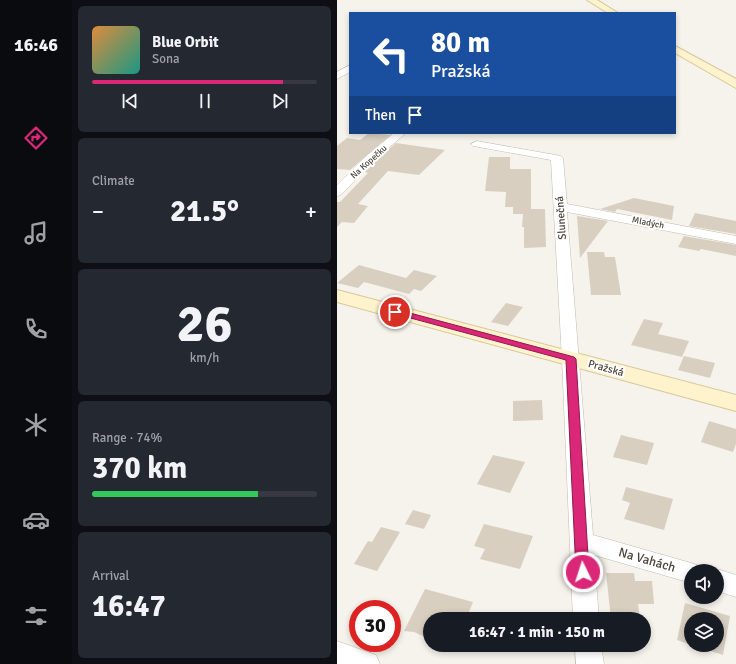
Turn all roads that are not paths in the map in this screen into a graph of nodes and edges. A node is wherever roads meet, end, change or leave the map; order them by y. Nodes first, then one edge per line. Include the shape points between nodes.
1 (592, 0) edge
2 (612, 12) edge
3 (676, 50) edge
4 (736, 84) edge
5 (400, 134) edge
6 (477, 144) dead end
7 (337, 192) edge
8 (560, 207) junction
9 (736, 240) edge
10 (337, 296) edge
11 (571, 359) junction
12 (736, 403) edge
13 (581, 541) junction
14 (684, 571) edge
15 (724, 582) edge
16 (736, 586) edge
17 (586, 612) edge
18 (588, 652) edge
19 (337, 654) edge
20 (366, 664) edge
21 (589, 664) edge

1 - 2 street
3 - 4 street
5 - 7 street, Na Kopečku via 368,160
6 - 8 street, Slunečná via 557,158
8 - 9 street, Mladých
8 - 11 street, Slunečná
10 - 11 street, Pražská
11 - 12 street, Pražská
11 - 13 street, Slunečná
13 - 14 street, Na Vahách
13 - 17 street, Slunečná
15 - 16 street
18 - 21 street
19 - 20 street

